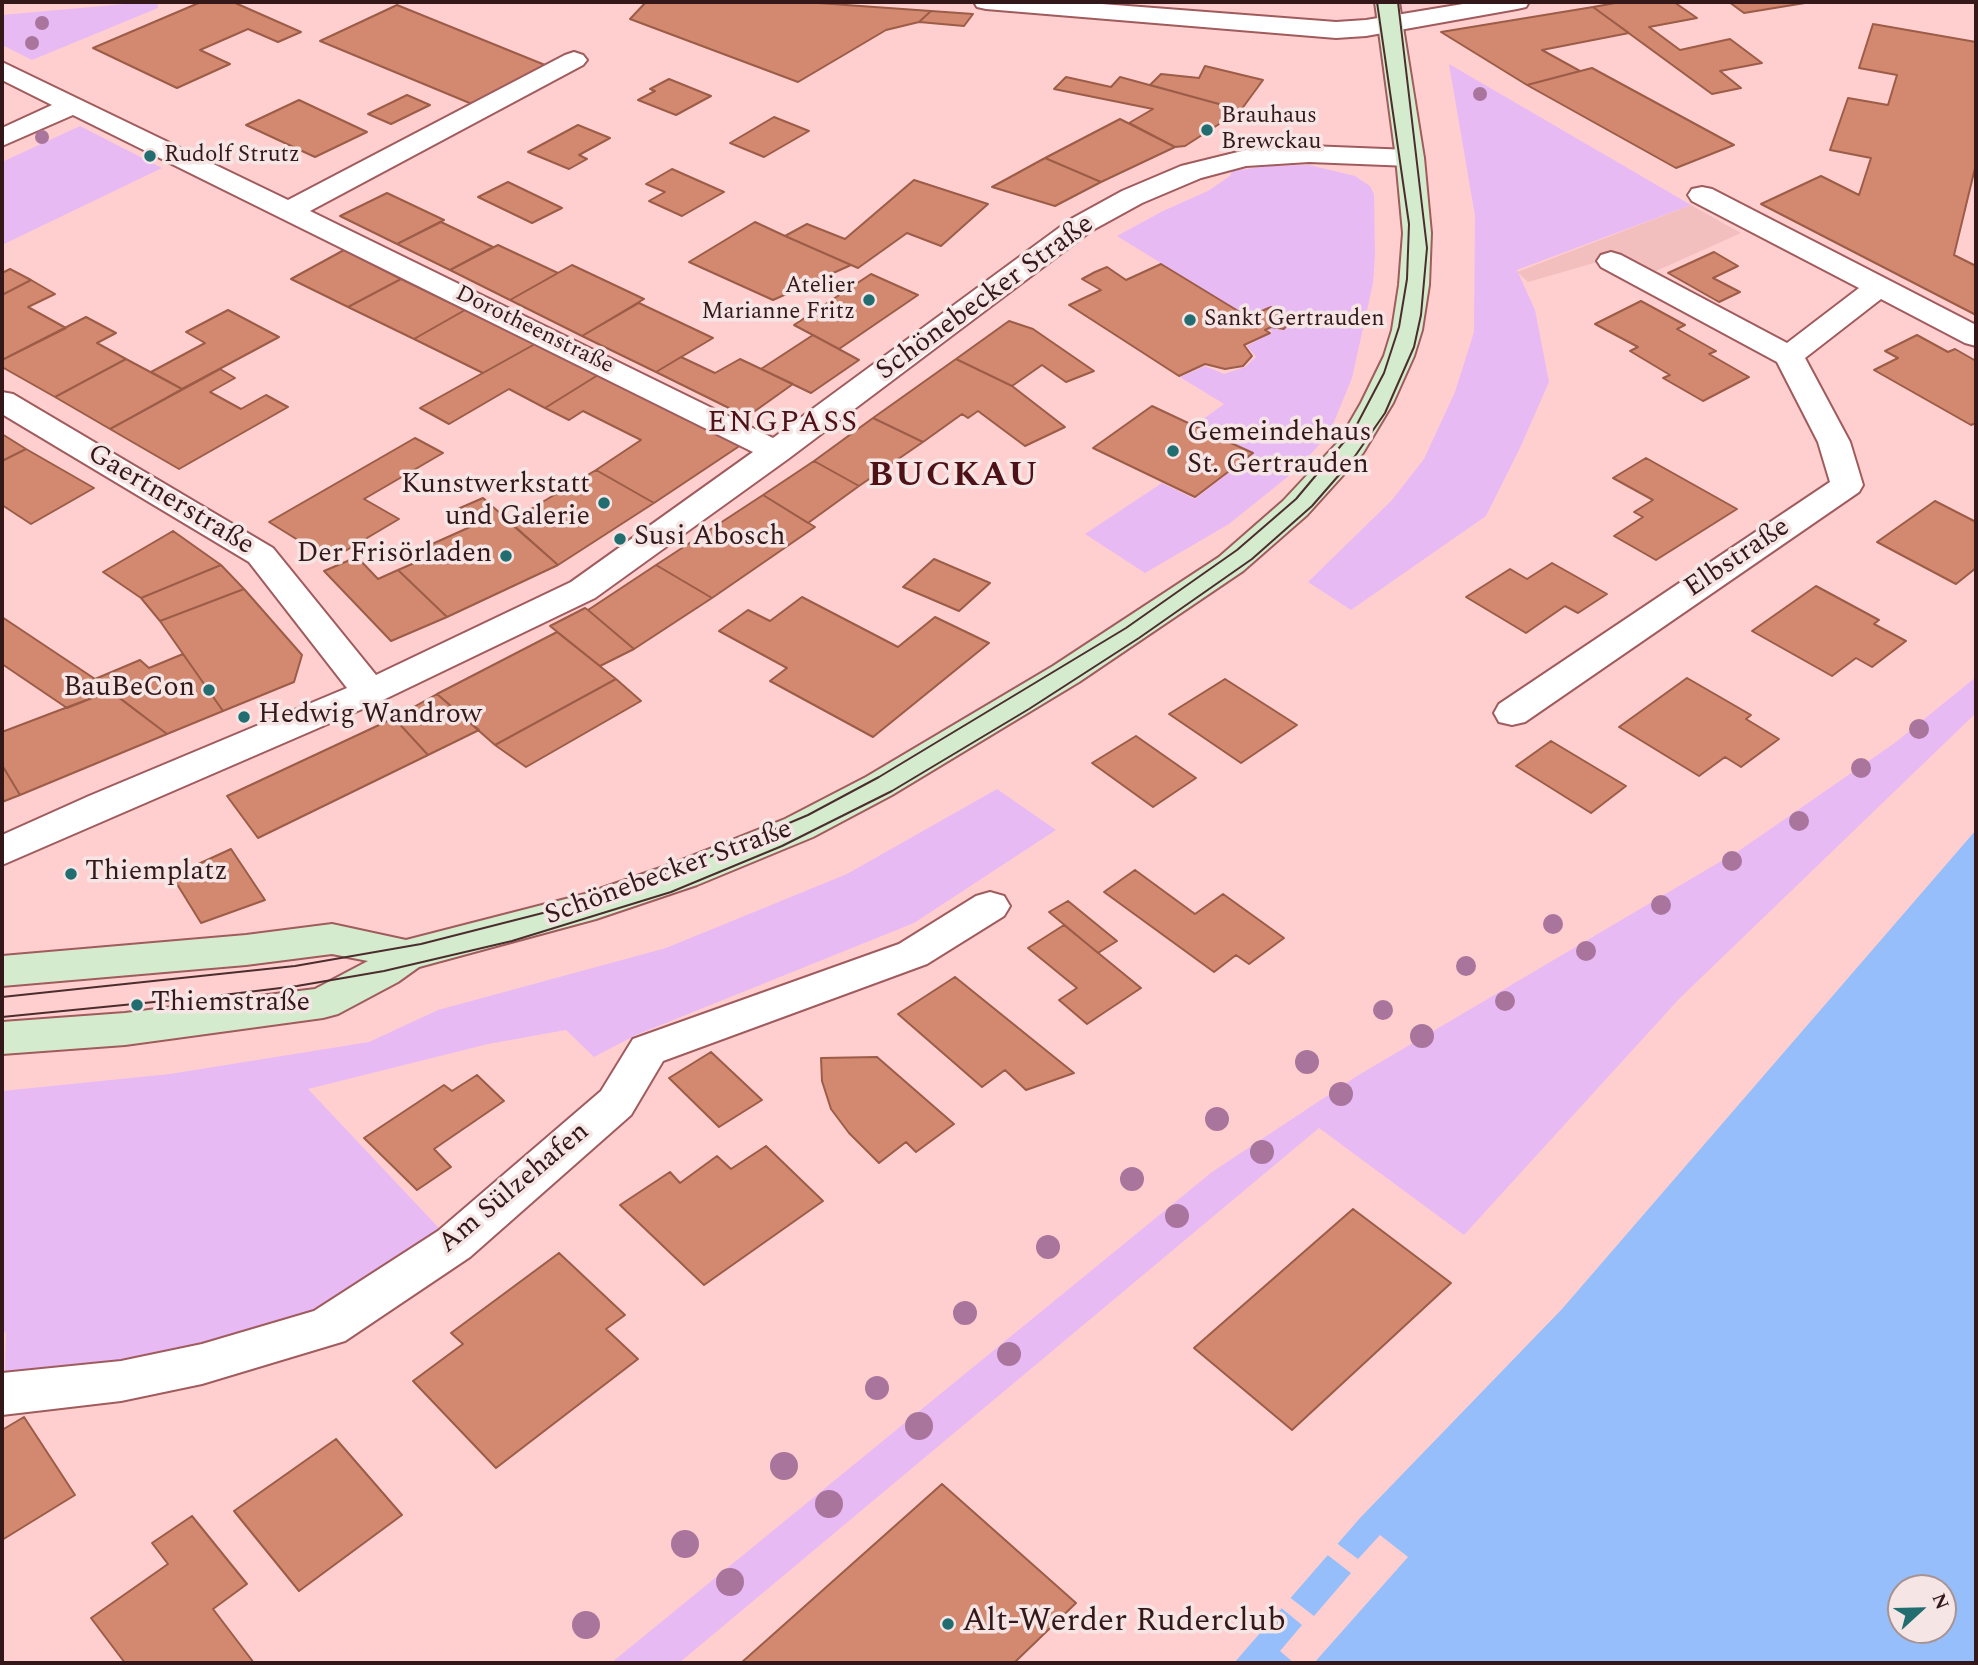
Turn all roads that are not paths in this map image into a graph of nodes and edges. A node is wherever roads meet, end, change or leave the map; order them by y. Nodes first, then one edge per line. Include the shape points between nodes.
1 (986, 2) edge
2 (1517, 2) edge
3 (1389, 13) edge
4 (574, 60) dead end
5 (2, 70) edge
6 (74, 105) junction
7 (2, 138) edge
8 (1409, 158) junction
9 (1702, 195) dead end
10 (290, 211) junction
11 (1611, 261) dead end
12 (1877, 288) junction
13 (1976, 337) edge
14 (1789, 356) junction
15 (2, 401) edge
16 (777, 452) junction
17 (370, 692) junction
18 (1512, 713) dead end
19 (2, 851) edge
20 (990, 906) dead end
21 (406, 955) junction
22 (2, 971) edge
23 (2, 1038) edge
24 (2, 1394) edge

1 - 3 street via 1336,30
2 - 3 street
3 - 8 main road, Schönebecker Straße
4 - 10 street
5 - 6 street, Dorotheenstraße
6 - 7 street
6 - 10 street, Dorotheenstraße
8 - 16 street, Schönebecker Straße via 1309,154 1246,158 1159,184 1081,225
8 - 21 main road, Schönebecker Straße via 1418,248 1399,356 1352,446 1296,508 1231,564 1066,674 879,786 799,828 596,905
9 - 12 street
10 - 16 street, Dorotheenstraße
11 - 14 street
12 - 13 street
12 - 14 street
14 - 18 street, Elbstraße via 1834,442 1847,485
15 - 17 street, Gaertnerstraße via 261,555
16 - 17 street, Schönebecker Straße via 583,590
17 - 19 street, Schönebecker Straße
20 - 24 street, Am Sülzehafen via 914,954 648,1049 616,1102 454,1244 328,1328 121,1381
21 - 22 main road, Schönebecker Straße via 332,939
21 - 23 main road, Schönebecker Straße via 323,1003

